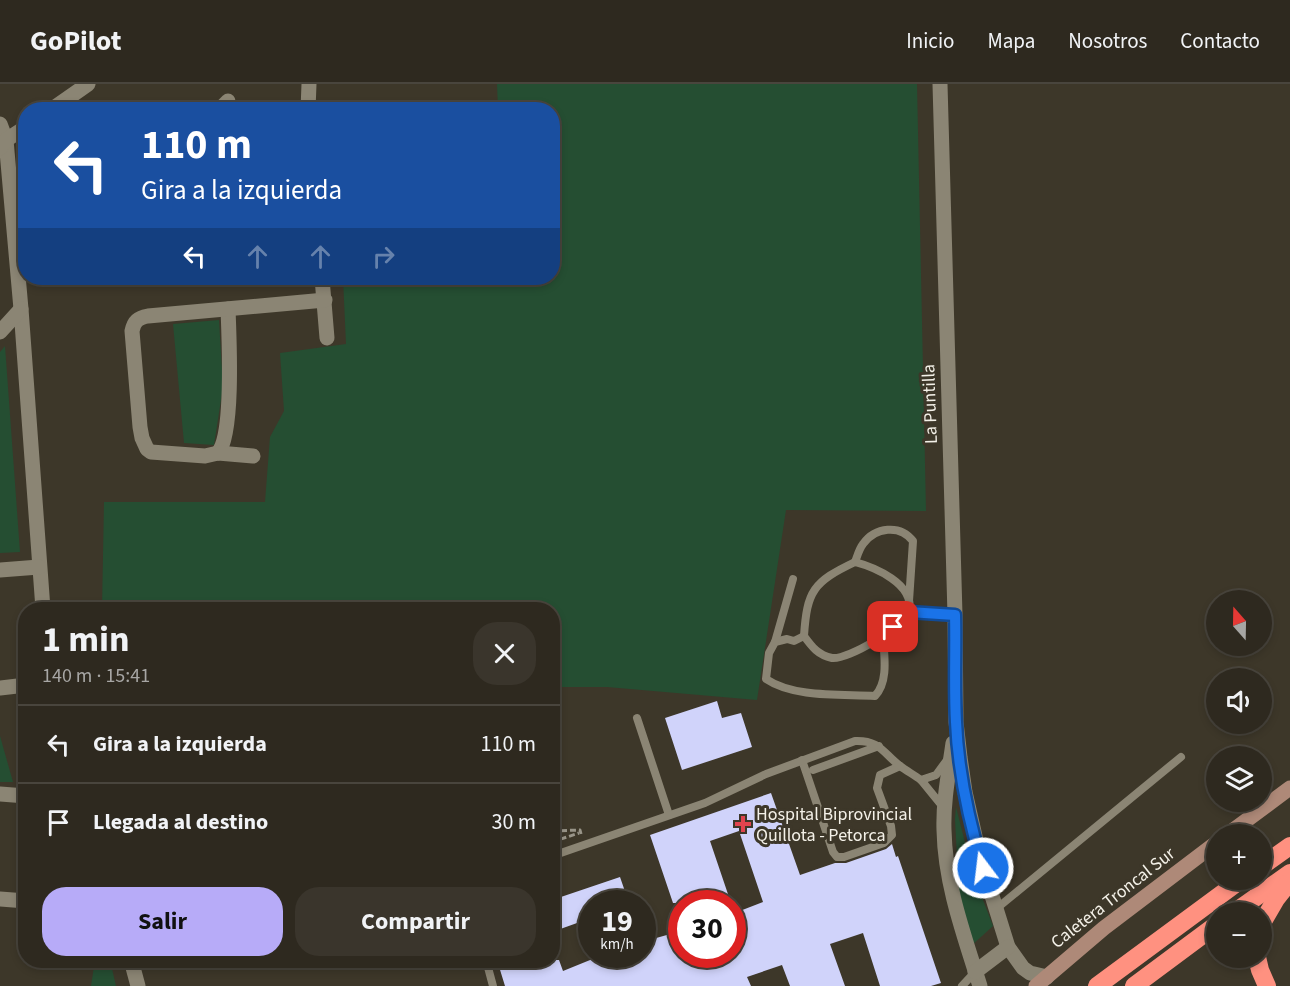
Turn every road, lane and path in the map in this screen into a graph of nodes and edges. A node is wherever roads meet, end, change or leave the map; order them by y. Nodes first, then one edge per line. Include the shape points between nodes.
1 (88, 84) edge
2 (309, 84) edge
3 (940, 84) edge
4 (62, 102) edge
5 (308, 102) edge
6 (0, 124) edge
7 (18, 133) edge
8 (3, 144) edge
9 (18, 282) edge
10 (18, 285) edge
11 (323, 285) edge
12 (324, 300) junction
13 (21, 309) junction
14 (228, 309) junction
15 (0, 332) edge
16 (327, 338) dead end
17 (218, 453) junction
18 (253, 456) dead end
19 (855, 562) junction
20 (39, 567) junction
21 (0, 570) edge
22 (794, 579) dead end
23 (42, 602) edge
24 (909, 608) junction
25 (955, 615) junction
26 (804, 636) junction
27 (884, 636) junction
28 (775, 642) junction
29 (18, 686) edge
30 (0, 688) edge
31 (637, 718) dead end
32 (956, 722) junction
33 (879, 745) junction
34 (951, 755) junction
35 (1181, 758) dead end
36 (802, 760) junction
37 (900, 766) junction
38 (813, 770) dead end
39 (921, 780) junction
40 (1290, 789) edge
41 (0, 794) edge
42 (18, 795) edge
43 (944, 808) junction
44 (669, 815) junction
45 (1242, 824) edge
46 (560, 831) edge
47 (580, 832) junction
48 (560, 839) edge
49 (586, 844) junction
50 (1290, 846) edge
51 (1206, 851) edge
52 (560, 853) edge
53 (1272, 859) edge
54 (1290, 873) edge
55 (1290, 881) edge
56 (1227, 890) edge
57 (0, 899) edge
58 (18, 900) edge
59 (1249, 902) edge
60 (1272, 904) edge
61 (996, 909) junction
62 (1206, 932) edge
63 (1008, 947) junction
64 (133, 968) edge
65 (488, 968) edge
66 (1260, 968) edge
67 (977, 979) edge
68 (1042, 981) edge
69 (138, 986) edge
70 (493, 986) edge
71 (962, 986) edge
72 (1097, 986) edge
73 (1134, 986) edge
74 (1267, 986) edge

1 - 4 street
2 - 5 street
3 - 25 street, La Puntilla
6 - 8 street
7 - 8 street
8 - 9 street
10 - 13 street
11 - 12 street
12 - 14 street
12 - 16 street
13 - 15 street
13 - 20 street
14 - 17 street via 230,389 224,438
14 - 17 street via 148,316 137,319 132,331 140,427 147,449 205,456
17 - 18 street
19 - 24 lane via 892,579 904,590
19 - 24 lane via 862,544 877,531 907,533 913,541
19 - 26 lane via 814,588 805,612
20 - 21 street
20 - 23 street
22 - 28 lane
24 - 25 lane
24 - 27 lane
25 - 32 street, La Puntilla
26 - 27 lane via 816,652 834,658 861,650
26 - 28 lane
27 - 28 lane via 884,676 875,696 777,687 766,679 769,653
29 - 30 street
31 - 44 lane
32 - 34 street, La Puntilla
32 - 61 street, La Puntilla via 972,826
33 - 36 lane via 855,741
33 - 37 lane
33 - 38 lane
34 - 39 lane via 936,775
34 - 43 street, La Puntilla
35 - 61 lane
36 - 37 lane via 837,857 884,843 892,835 877,788 880,775
36 - 44 lane
37 - 39 lane
39 - 43 lane
40 - 45 street
41 - 42 street
43 - 67 street, La Puntilla via 951,891
44 - 49 lane
46 - 47 path
47 - 48 path
47 - 49 path
49 - 52 lane
50 - 53 highway
51 - 68 street, Caletera Troncal Sur
54 - 59 highway
55 - 60 highway
56 - 72 highway
57 - 58 street
61 - 63 street, La Puntilla
62 - 73 highway
63 - 67 street
63 - 68 street, La Puntilla via 1023,968
64 - 69 street
65 - 70 lane
66 - 74 highway
67 - 71 lane

